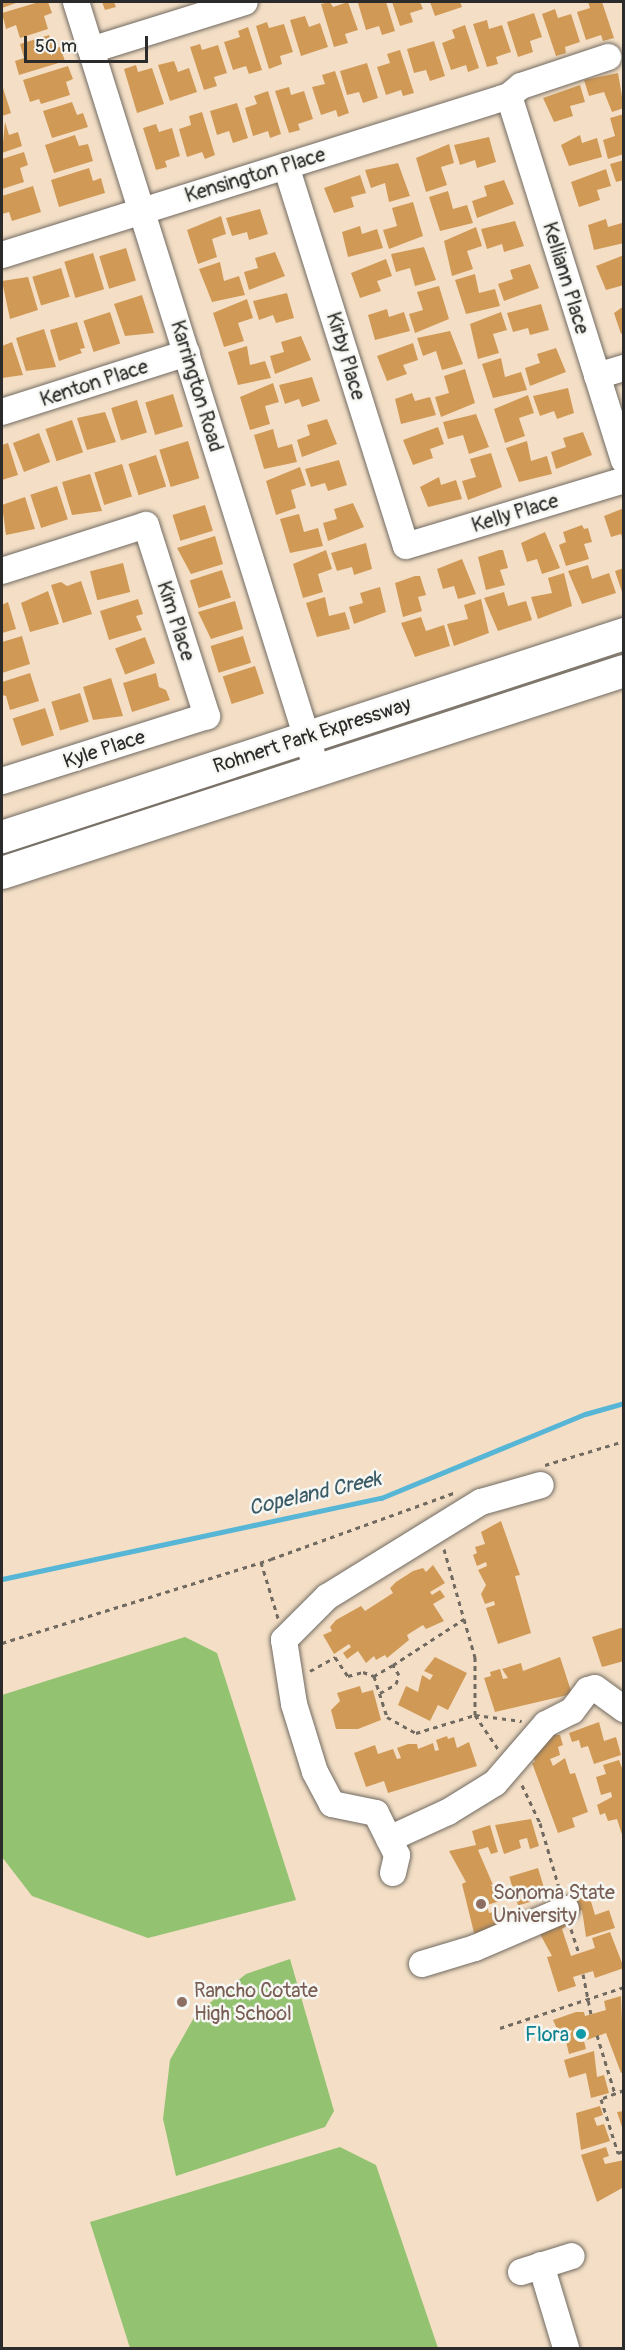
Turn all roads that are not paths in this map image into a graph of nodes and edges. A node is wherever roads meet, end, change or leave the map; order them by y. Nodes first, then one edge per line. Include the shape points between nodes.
1 (76, 2) edge
2 (245, 2) edge
3 (91, 50) junction
4 (608, 57) dead end
5 (509, 96) junction
6 (286, 166) junction
7 (142, 209) junction
8 (2, 255) edge
9 (187, 353) junction
10 (624, 368) edge
11 (597, 376) junction
12 (2, 412) edge
13 (624, 460) edge
14 (624, 480) edge
15 (406, 546) joint
16 (2, 571) edge
17 (624, 634) edge
18 (624, 671) edge
19 (207, 716) joint
20 (307, 737) junction
21 (317, 770) junction
22 (2, 781) edge
23 (2, 837) edge
24 (2, 873) edge
25 (538, 1476) road end
26 (624, 1709) edge
27 (389, 1839) junction
28 (393, 1873) dead end
29 (566, 1909) road end
30 (422, 1964) dead end
31 (572, 2256) dead end
32 (566, 2349) edge

1 - 3 street, Karrington Road
2 - 3 street
3 - 7 street, Karrington Road
4 - 5 street, Kensington Place via 520,86
5 - 6 street, Kensington Place
5 - 11 street, Kelliann Place
6 - 7 street, Kensington Place
6 - 15 street, Kirby Place
7 - 8 street, Kensington Place
7 - 9 street, Karrington Road
9 - 12 street, Kenton Place
9 - 20 street, Karrington Road
10 - 11 street
11 - 13 street, Kelliann Place
14 - 15 street, Kelly Place
16 - 19 street, Kim Place via 146,525
17 - 20 main road, Rohnert Park Expressway
18 - 21 main road, Rohnert Park Expressway
19 - 22 street, Kyle Place
20 - 21 street, Karrington Road
20 - 23 main road, Rohnert Park Expressway
21 - 24 main road, Rohnert Park Expressway
25 - 27 street via 481,1502 327,1597 284,1640 315,1772 332,1804 376,1813
26 - 27 street via 595,1688 588,1690 572,1711 546,1724 485,1789 448,1812
27 - 28 street via 397,1855
29 - 30 street via 475,1948
31 - 32 street via 531,2269

